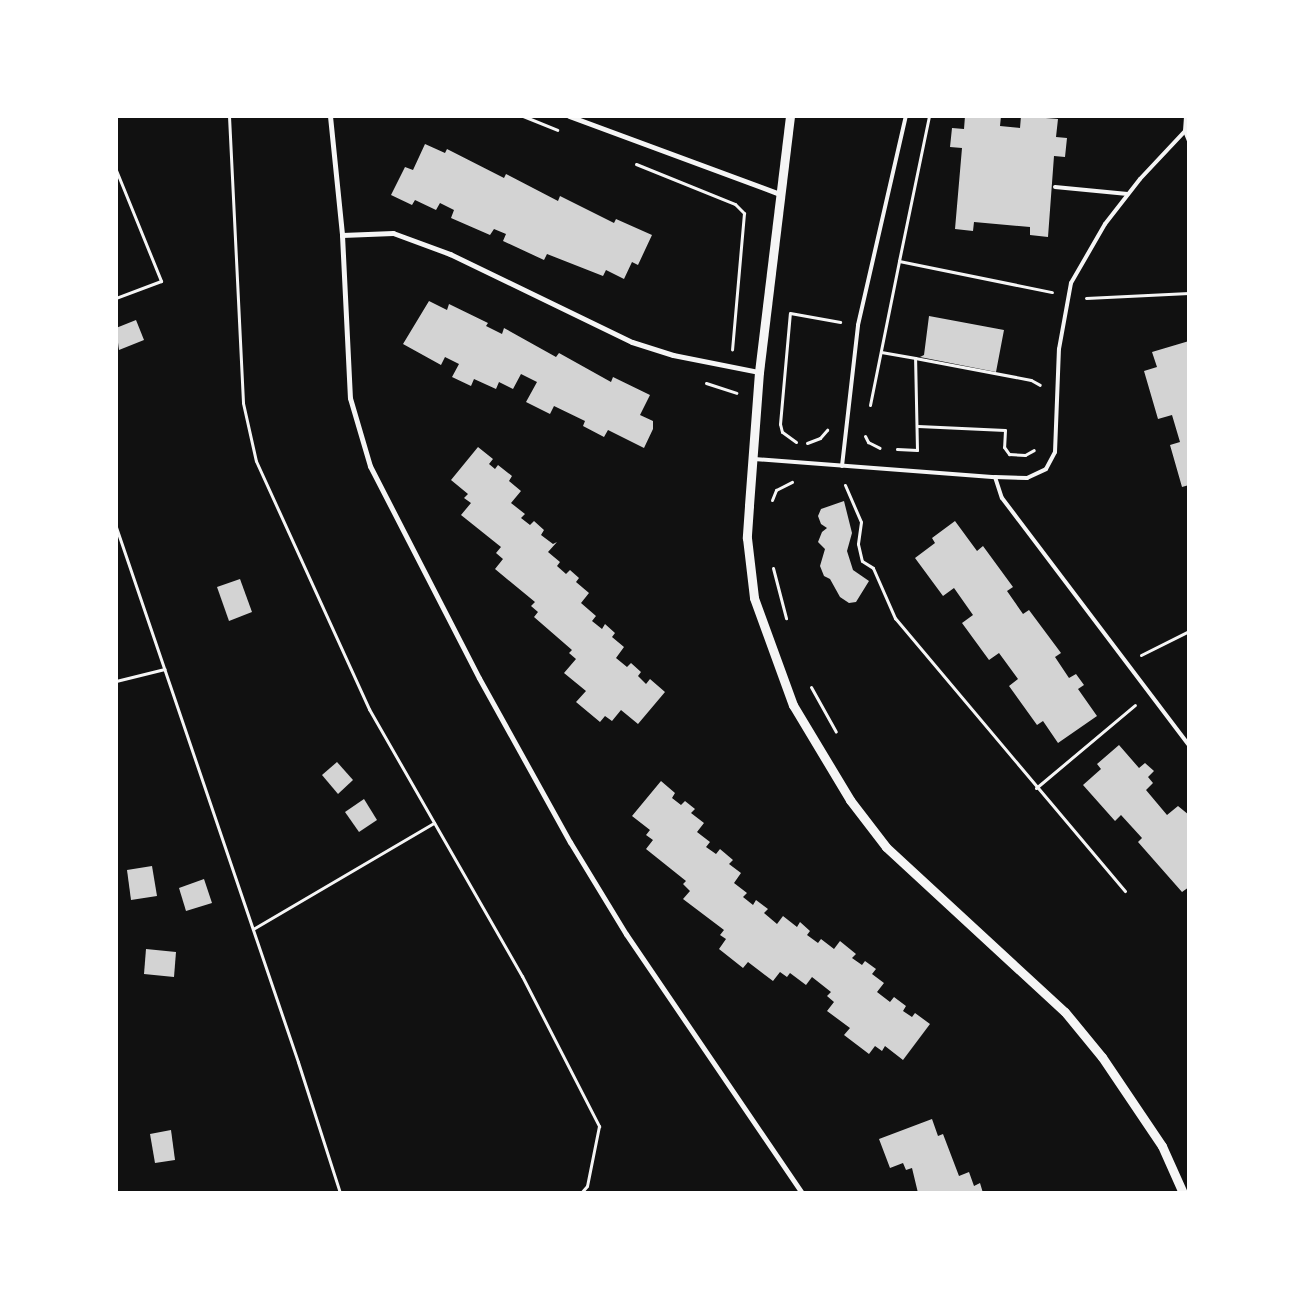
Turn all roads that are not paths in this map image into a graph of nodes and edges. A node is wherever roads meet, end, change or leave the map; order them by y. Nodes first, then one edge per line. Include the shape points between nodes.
1 (330, 116) edge
2 (569, 116) edge
3 (790, 116) edge
4 (906, 116) edge
5 (1186, 116) edge
6 (1185, 131) junction
7 (1189, 141) edge
8 (1055, 187) dead end
9 (780, 194) junction
10 (1128, 194) junction
11 (342, 235) junction
12 (759, 372) junction
13 (754, 459) junction
14 (842, 466) junction
15 (995, 477) junction
16 (1189, 745) edge
17 (802, 1193) edge
18 (1183, 1193) edge

1 - 11 street
2 - 9 street
3 - 9 street
4 - 14 lane via 858,325
5 - 6 lane
6 - 7 lane
6 - 10 lane
8 - 10 lane
9 - 12 street
10 - 15 lane via 1105,224 1071,283 1059,349 1055,452 1046,469 1027,478
11 - 12 street via 393,233 450,254 632,342
11 - 17 street via 350,398 370,466 479,678 570,842 626,934
12 - 13 street
13 - 14 lane
13 - 18 street via 747,538 754,598 794,705 850,800 886,847 1065,1012 1102,1057 1162,1146
14 - 15 lane
15 - 16 lane via 1002,498

